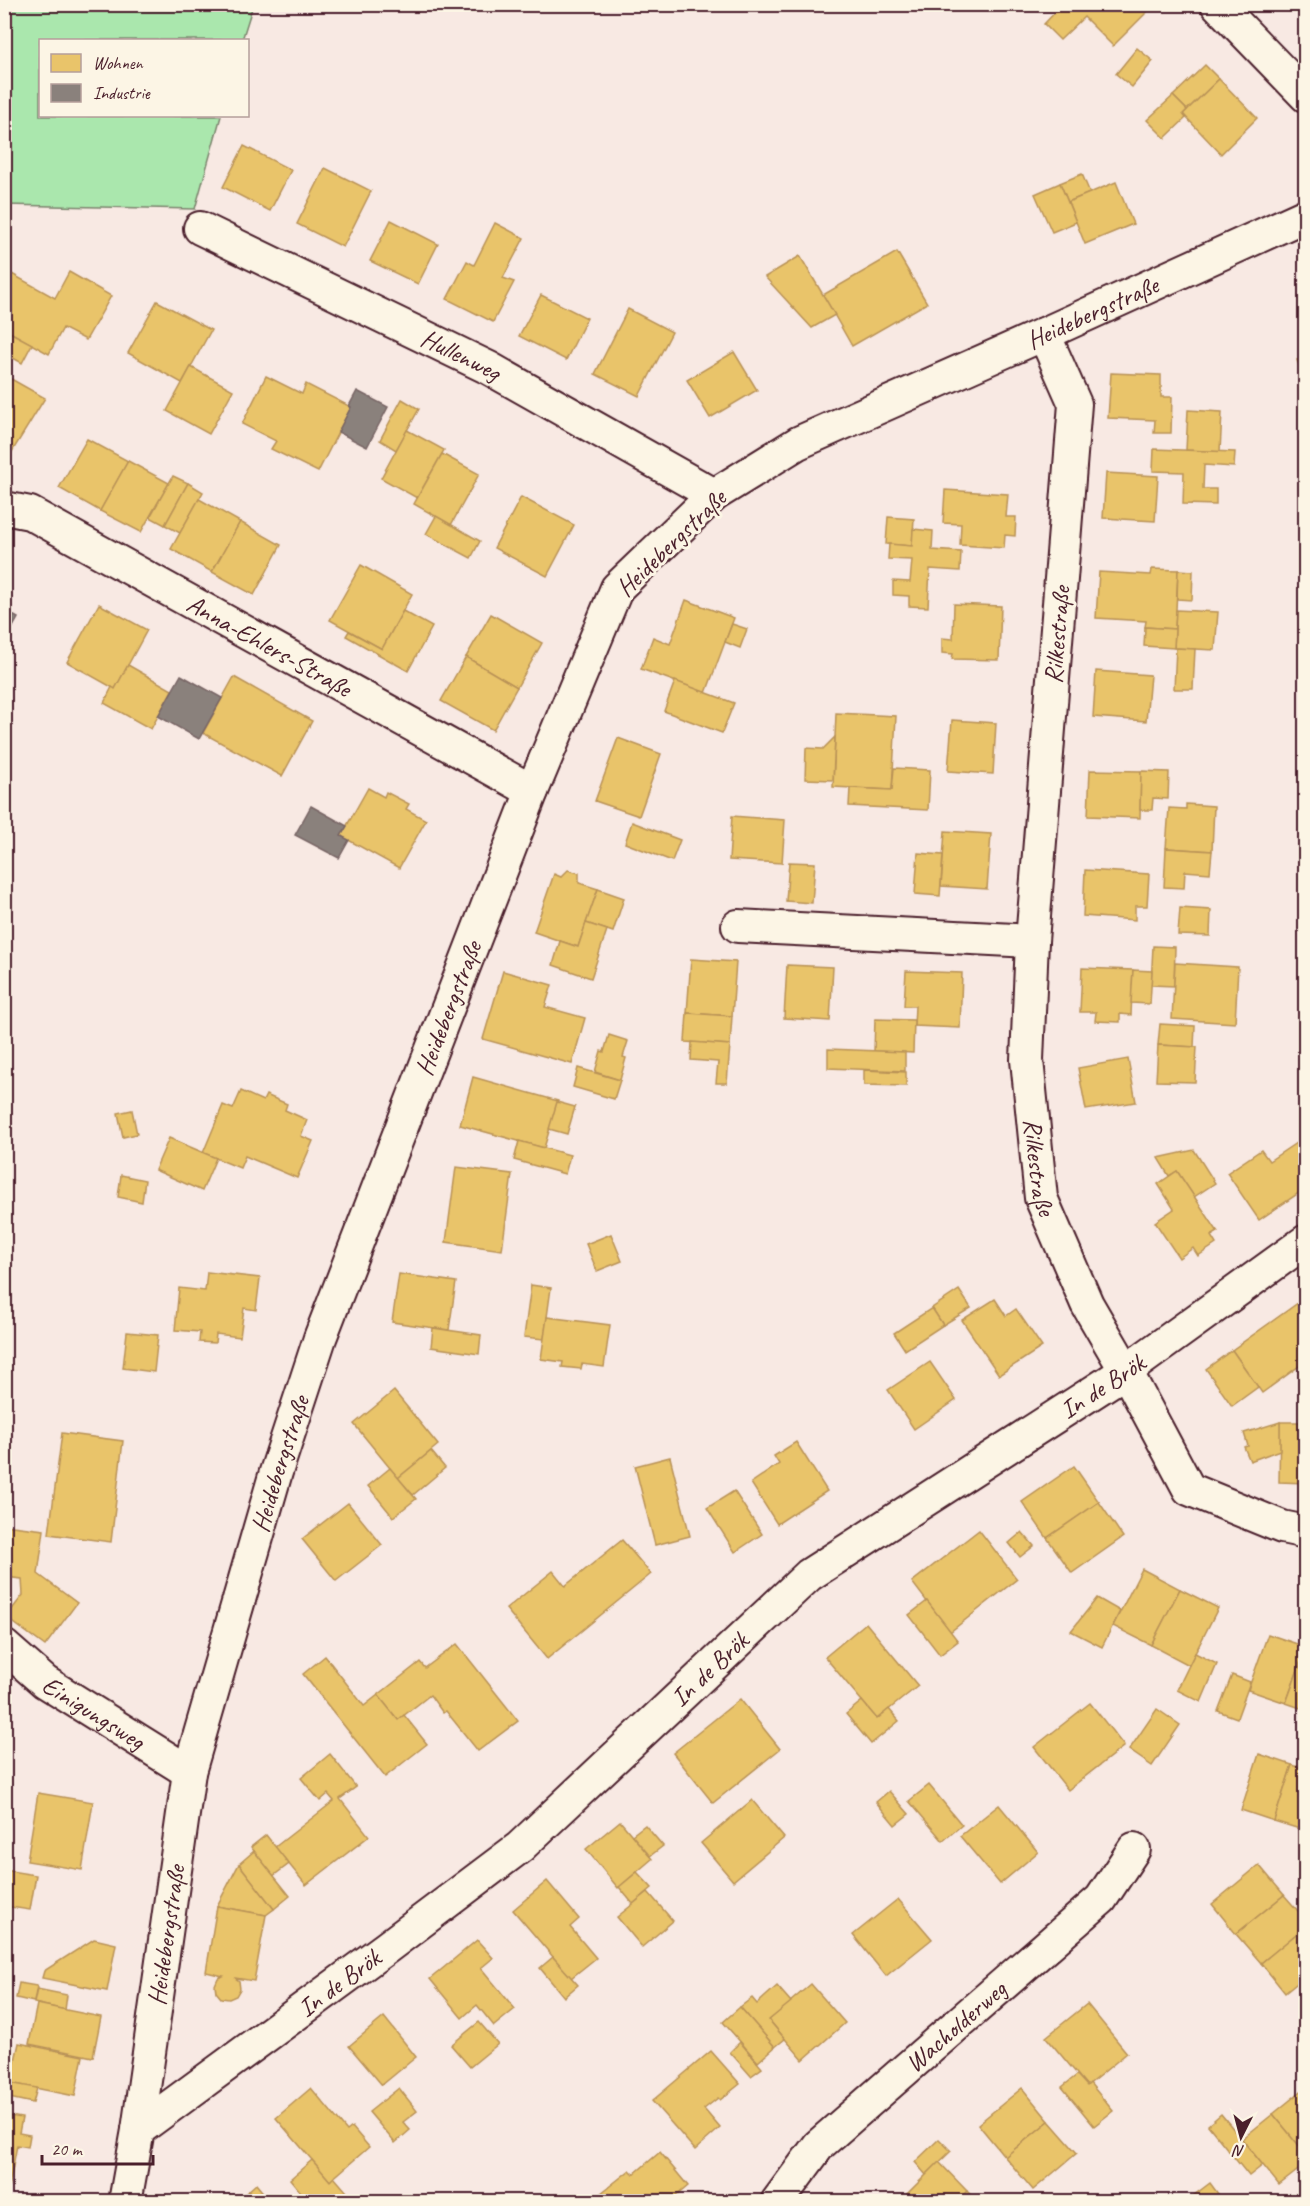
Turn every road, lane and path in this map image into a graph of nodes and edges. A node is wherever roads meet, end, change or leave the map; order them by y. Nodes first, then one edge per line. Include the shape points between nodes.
1 (1217, 4) edge
2 (1305, 96) edge
3 (1305, 215) edge
4 (200, 228) dead end
5 (1044, 334) junction
6 (714, 495) junction
7 (4, 508) edge
8 (532, 791) junction
9 (738, 926) dead end
10 (1032, 941) junction
11 (1305, 1241) edge
12 (1126, 1371) junction
13 (1305, 1532) edge
14 (4, 1646) edge
15 (189, 1772) junction
16 (1134, 1849) dead end
17 (138, 2130) junction
18 (125, 2202) edge
19 (777, 2202) edge

1 - 2 street
3 - 5 street, Heidebergstraße
4 - 6 street, Hullenweg via 489,368
5 - 6 street, Heidebergstraße via 798,443
5 - 10 street, Rilkestraße via 1075,404
6 - 8 street, Heidebergstraße via 617,588
7 - 8 street, Anna-Ehlers-Straße via 30,513
8 - 15 street, Heidebergstraße via 320,1338 276,1472
9 - 10 street
10 - 12 street, Rilkestraße via 1027,1060 1041,1198 1087,1304
11 - 12 street, In de Brök
12 - 13 street, Rilkestraße via 1189,1489 1282,1527
12 - 17 street, In de Brök via 809,1575 520,1846
14 - 15 street, Einigungsweg via 45,1682
15 - 17 street, Heidebergstraße
16 - 19 street, Wacholderweg via 1101,1899 819,2145
17 - 18 street, Heidebergstraße

